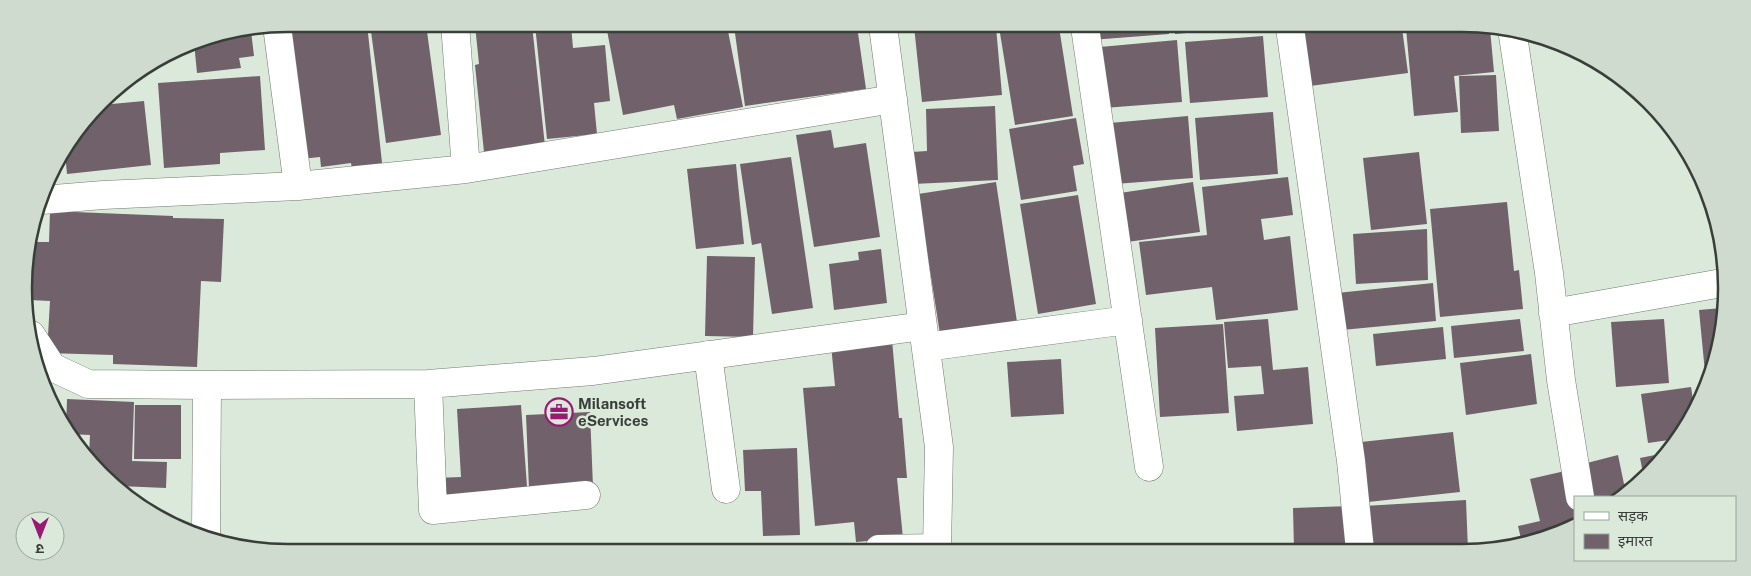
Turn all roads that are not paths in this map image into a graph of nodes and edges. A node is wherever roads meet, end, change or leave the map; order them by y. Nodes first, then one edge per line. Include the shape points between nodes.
1 (456, 32) edge
2 (884, 32) edge
3 (1086, 32) edge
4 (1291, 32) edge
5 (278, 33) edge
6 (1513, 37) edge
7 (893, 99) junction
8 (466, 169) junction
9 (298, 186) junction
10 (48, 199) edge
11 (1718, 284) edge
12 (1553, 313) junction
13 (1128, 320) junction
14 (924, 337) junction
15 (39, 348) edge
16 (708, 355) junction
17 (428, 384) junction
18 (207, 385) junction
19 (1149, 466) dead end
20 (726, 489) dead end
21 (586, 495) dead end
22 (1580, 496) edge
23 (206, 530) edge
24 (937, 544) edge
25 (1359, 544) edge

1 - 8 street
2 - 7 street
3 - 13 street
4 - 25 street via 1352,462
5 - 9 street
6 - 12 street
7 - 8 street
7 - 14 street
8 - 9 street
9 - 10 street
11 - 12 street
12 - 22 street
13 - 14 street
13 - 19 street
14 - 16 street
14 - 24 street via 939,447
15 - 18 street via 52,367 88,384
16 - 17 street via 593,371
16 - 20 street
17 - 18 street
17 - 21 street via 433,510
18 - 23 street

